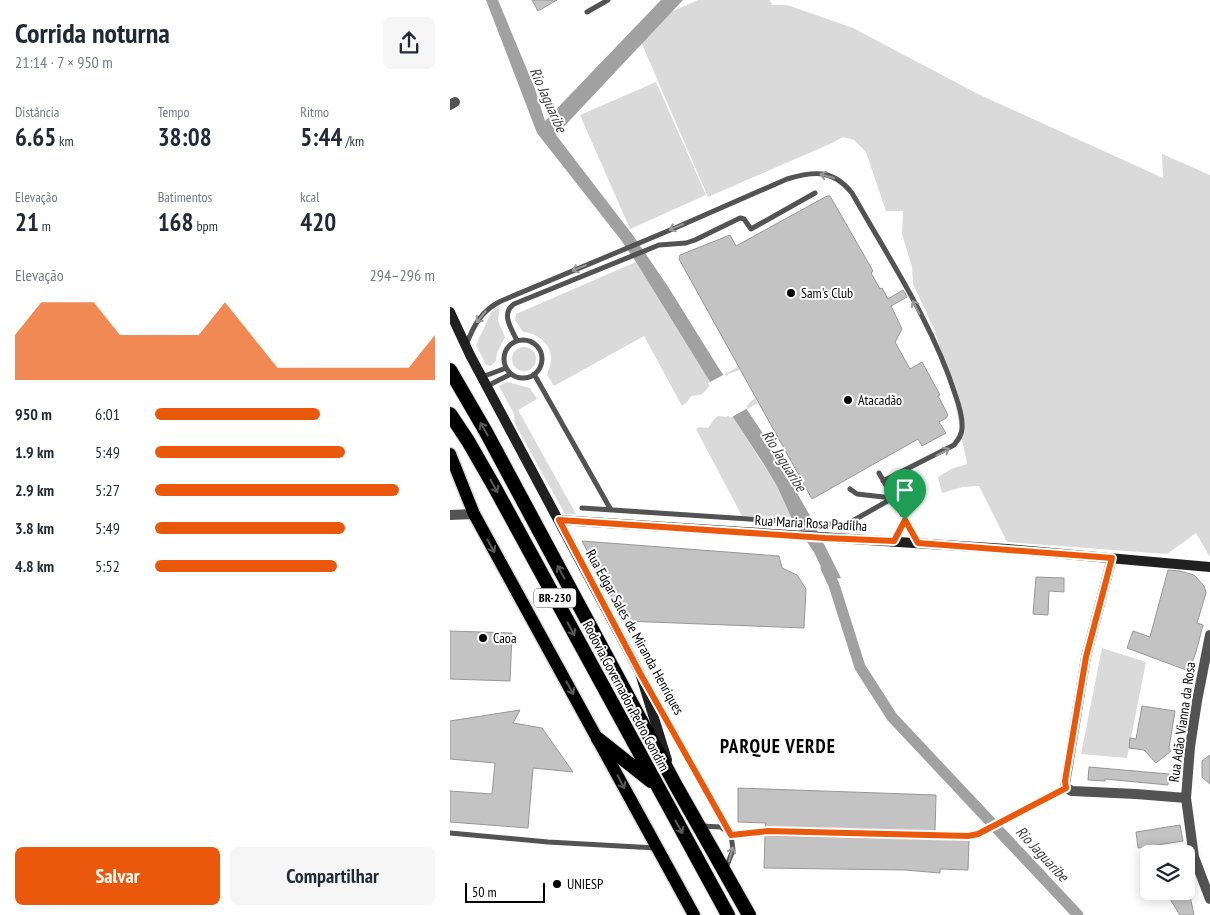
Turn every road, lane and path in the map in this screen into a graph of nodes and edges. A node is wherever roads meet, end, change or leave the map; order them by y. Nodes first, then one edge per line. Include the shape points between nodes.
1 (608, 0) edge
2 (587, 12) dead end
3 (815, 194) dead end
4 (450, 312) edge
5 (517, 341) junction
6 (466, 346) junction
7 (506, 368) junction
8 (450, 370) edge
9 (511, 374) junction
10 (534, 374) junction
11 (484, 382) junction
12 (450, 414) edge
13 (450, 454) edge
14 (879, 473) dead end
15 (883, 480) junction
16 (850, 489) dead end
17 (893, 498) junction
18 (582, 508) dead end
19 (611, 510) junction
20 (474, 514) junction
21 (450, 515) edge
22 (559, 520) junction
23 (905, 520) junction
24 (894, 541) junction
25 (918, 543) junction
26 (1112, 558) junction
27 (1210, 567) edge
28 (1210, 635) edge
29 (640, 673) junction
30 (598, 739) junction
31 (655, 784) junction
32 (675, 784) junction
33 (1066, 788) junction
34 (1186, 798) junction
35 (699, 826) junction
36 (450, 833) edge
37 (731, 835) junction
38 (656, 848) junction
39 (724, 871) junction
40 (1210, 899) edge
41 (694, 915) edge
42 (728, 915) edge
43 (749, 915) edge

1 - 2 lane
3 - 5 lane via 751,229 740,218 695,240 648,249 511,306 506,316
4 - 6 main road, Rua Edgar Sales de Miranda Henriques
5 - 7 lane via 505,352
5 - 10 lane via 532,342 538,347 542,361
6 - 11 main road, Rua Edgar Sales de Miranda Henriques
15 -> 6 lane via 954,445 962,428 961,417 949,376 933,340 852,193 843,182 830,175 803,174 787,179 491,306 476,321
7 - 9 lane
7 - 11 lane
32 -> 8 highway, Rodovia Governador Pedro Gondim / BR-230
9 - 10 lane via 522,378
9 - 11 lane
10 - 19 lane
11 - 22 main road, Rua Edgar Sales de Miranda Henriques
12 -> 31 highway, Rodovia Governador Pedro Gondim / BR-230 via 495,488
13 - 20 main road
14 - 15 lane
15 - 17 lane
16 - 17 lane via 857,494
17 - 19 lane via 847,524
17 - 23 lane
18 - 19 lane
20 - 21 street
20 -> 30 main road
22 - 24 main road, Rua Maria Rosa Padilha
22 - 29 main road, Rua Edgar Sales de Miranda Henriques
23 - 24 lane
23 - 25 lane
24 - 25 main road, Rua Maria Rosa Padilha
25 - 26 main road, Rua Maria Rosa Padilha
26 - 27 main road, Rua Maria Rosa Padilha
26 - 33 street via 1086,657
28 - 34 street, Rua Adão Vianna da Rosa via 1190,747
29 - 32 main road
29 - 37 lane, Rua Edgar Sales de Miranda Henriques
30 - 31 highway
30 -> 38 main road
31 -> 42 highway, Rodovia Governador Pedro Gondim / BR-230
32 - 35 highway, Rodovia Governador Pedro Gondim / BR-230
33 - 34 street
33 - 37 lane via 978,834 960,837 768,831
34 - 40 street, Rua Adão Vianna da Rosa via 1194,857
35 - 37 lane via 720,827
35 - 39 highway, Rodovia Governador Pedro Gondim / BR-230
36 - 38 lane
39 -> 37 lane via 733,850
38 - 41 main road
39 - 43 highway, Rodovia Governador Pedro Gondim / BR-230

